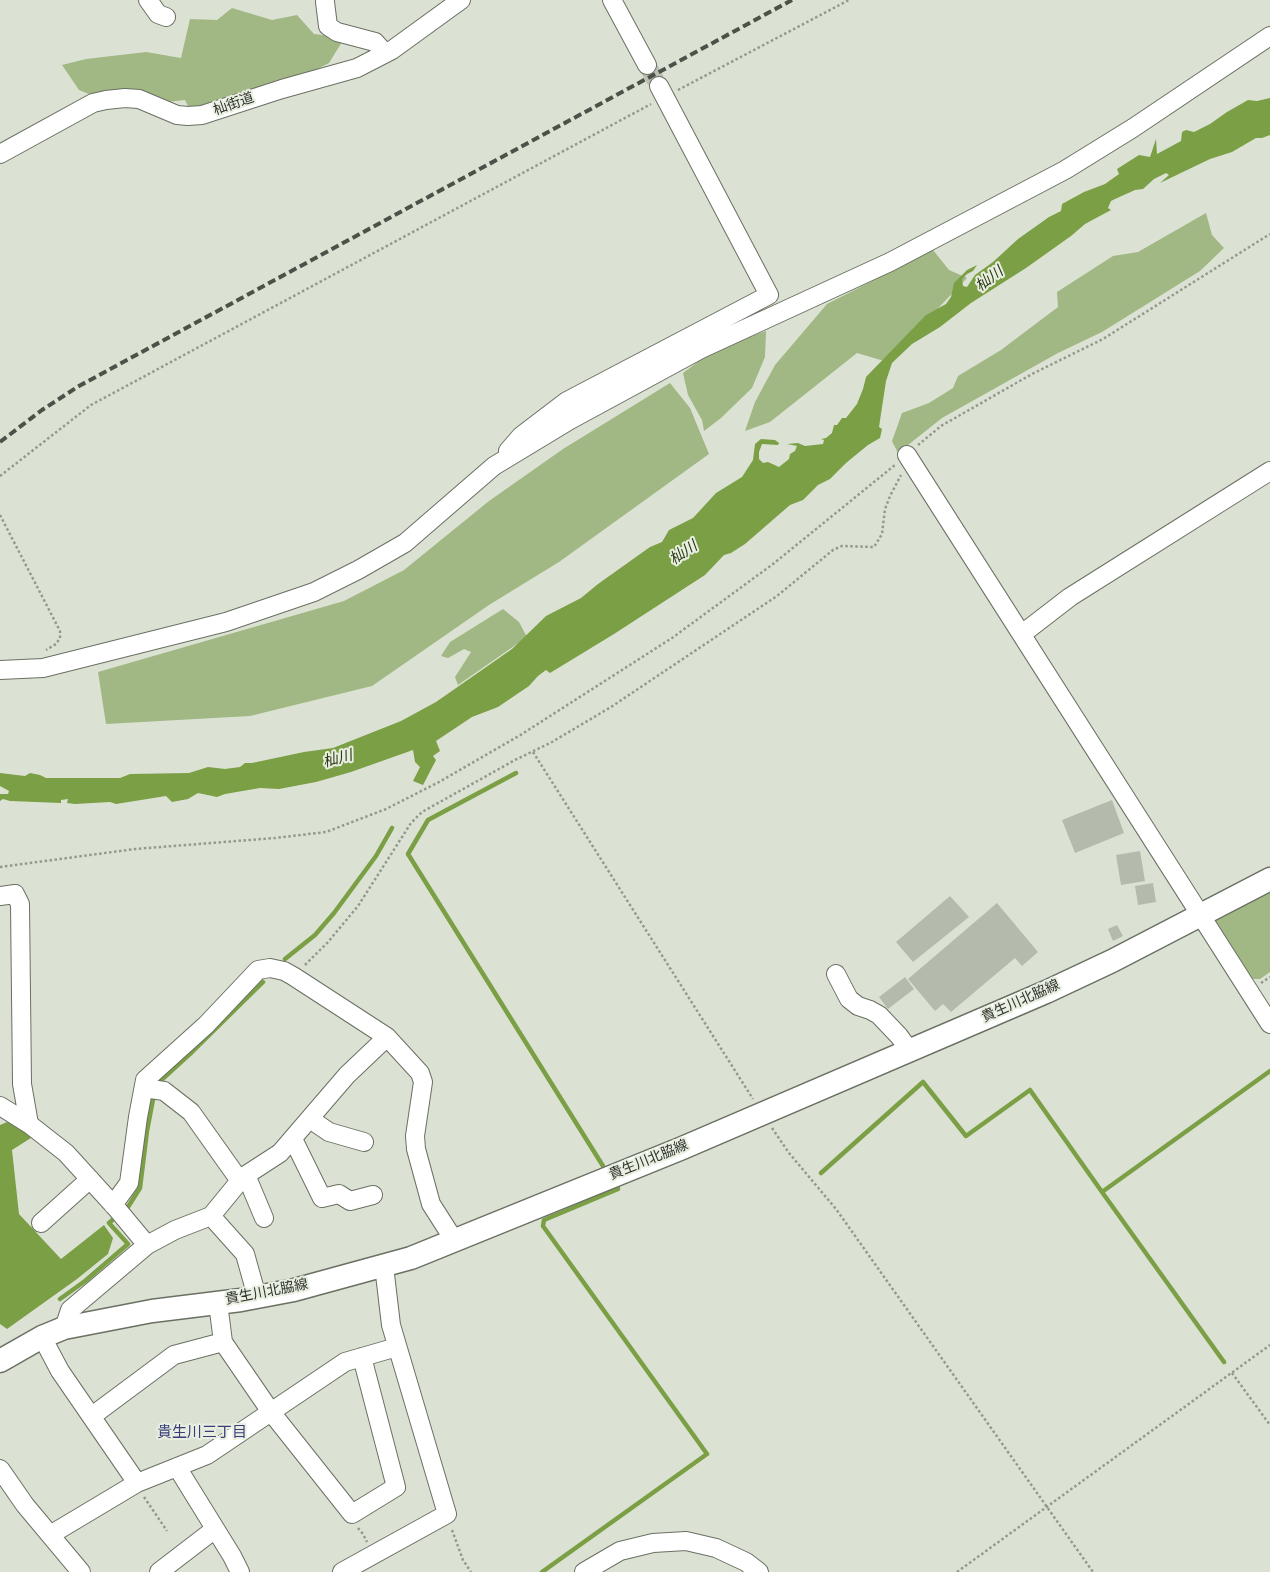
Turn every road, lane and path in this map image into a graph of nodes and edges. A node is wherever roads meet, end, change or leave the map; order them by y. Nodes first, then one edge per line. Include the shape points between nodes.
1 (148, 0) edge
2 (461, 0) edge
3 (612, 0) edge
4 (850, 0) edge
5 (325, 2) dead end
6 (166, 17) dead end
7 (1270, 36) edge
8 (385, 53) junction
9 (647, 65) tunnel mouth
10 (662, 92) junction
11 (0, 154) edge
12 (1270, 234) edge
13 (910, 461) junction
14 (494, 466) junction
15 (1270, 471) edge
16 (0, 476) edge
17 (0, 515) edge
18 (1022, 634) junction
19 (41, 653) dead end
20 (0, 670) edge
21 (533, 752) junction
22 (0, 867) edge
23 (1270, 879) edge
24 (0, 896) edge
25 (1201, 915) junction
26 (836, 974) dead end
27 (293, 976) junction
28 (1270, 1024) edge
29 (387, 1037) junction
30 (910, 1051) junction
31 (144, 1088) junction
32 (0, 1106) edge
33 (762, 1114) junction
34 (310, 1119) junction
35 (29, 1124) junction
36 (293, 1139) junction
37 (364, 1142) dead end
38 (243, 1178) junction
39 (90, 1180) junction
40 (373, 1195) dead end
41 (118, 1211) junction
42 (211, 1216) junction
43 (264, 1218) dead end
44 (41, 1223) dead end
45 (454, 1240) junction
46 (146, 1245) junction
47 (384, 1266) junction
48 (257, 1296) junction
49 (218, 1303) junction
50 (64, 1328) junction
51 (42, 1337) junction
52 (223, 1342) junction
53 (1270, 1345) edge
54 (397, 1347) junction
55 (362, 1357) junction
56 (0, 1361) edge
57 (1232, 1372) junction
58 (271, 1412) junction
59 (92, 1416) junction
60 (1270, 1425) edge
61 (178, 1467) junction
62 (0, 1469) edge
63 (138, 1483) junction
64 (1047, 1508) junction
65 (352, 1514) junction
66 (447, 1514) junction
67 (215, 1529) junction
68 (167, 1531) dead end
69 (50, 1535) junction
70 (372, 1555) junction
71 (81, 1572) edge
72 (159, 1572) edge
73 (240, 1572) edge
74 (342, 1572) edge
75 (471, 1572) edge
76 (584, 1572) edge
77 (758, 1572) edge
78 (957, 1572) edge
79 (1093, 1572) edge

1 - 6 street via 158,14
2 - 8 street, 杣街道
3 - 9 street
4 - 10 path
5 - 8 street via 328,26 337,32 375,42
7 - 14 street via 1065,170 890,262 702,349 570,420
8 - 11 street, 杣街道 via 357,68 202,115 177,115 139,99 93,103
10 - 14 street via 769,295 567,401 521,436
10 - 16 path via 91,405
12 - 13 path via 1103,339 1032,374 942,426
13 - 18 street
13 - 21 path via 890,496 882,534 874,547 842,546 833,550 777,596 676,665
13 - 22 path via 672,638 522,734 386,809 326,832 135,849
14 - 20 street via 405,543 314,592 226,622 109,652 43,668
15 - 18 street via 1070,597
17 - 19 path via 60,631 56,644
18 - 25 street
21 - 27 path via 422,812 411,823 358,906 328,942
21 - 33 path
23 - 25 main road, 貴生川北脇線
24 - 35 street via 15,894 20,904 22,1084
25 - 28 street
25 - 30 main road, 貴生川北脇線 via 1112,961
26 - 30 street via 849,999 879,1014
27 - 29 street
27 - 31 street via 270,968 258,970 206,1025 145,1080
29 - 34 street via 347,1075
29 - 45 street via 420,1073 423,1082 416,1149 431,1204
30 - 33 main road, 貴生川北脇線
31 - 38 street via 164,1091 191,1112
31 - 41 street via 129,1183
32 - 35 street
33 - 45 main road, 貴生川北脇線
33 - 64 path via 789,1153 836,1208
34 - 36 street
34 - 37 street via 329,1132
35 - 39 street via 66,1153
36 - 38 street via 280,1153
36 - 40 street via 322,1198 339,1194 350,1201
38 - 42 street
38 - 43 street
39 - 41 street
39 - 44 street
41 - 46 street
42 - 46 street
42 - 48 street via 244,1254
45 - 47 main road, 貴生川北脇線
46 - 50 street via 70,1310
47 - 48 main road, 貴生川北脇線 via 294,1290
47 - 54 street
48 - 49 main road, 貴生川北脇線
49 - 50 main road, 貴生川北脇線
49 - 52 street
50 - 51 main road, 貴生川北脇線
51 - 56 main road, 貴生川北脇線
51 - 59 street via 60,1371
52 - 58 street
52 - 59 street via 174,1355
53 - 57 path
54 - 55 street
54 - 66 street
55 - 58 street via 345,1362
55 - 65 street via 396,1486
57 - 60 path
57 - 64 path
58 - 61 street via 207,1455
58 - 65 street
59 - 63 street
61 - 63 street
61 - 67 street
62 - 69 street
63 - 68 path via 139,1491
63 - 69 street
64 - 78 path
64 - 79 path
65 - 70 path via 352,1521 363,1534
66 - 70 street
66 - 75 path via 463,1560
67 - 72 street
67 - 73 street
69 - 71 street
70 - 74 street
76 - 77 street via 620,1551 653,1543 686,1541 723,1552 746,1562

